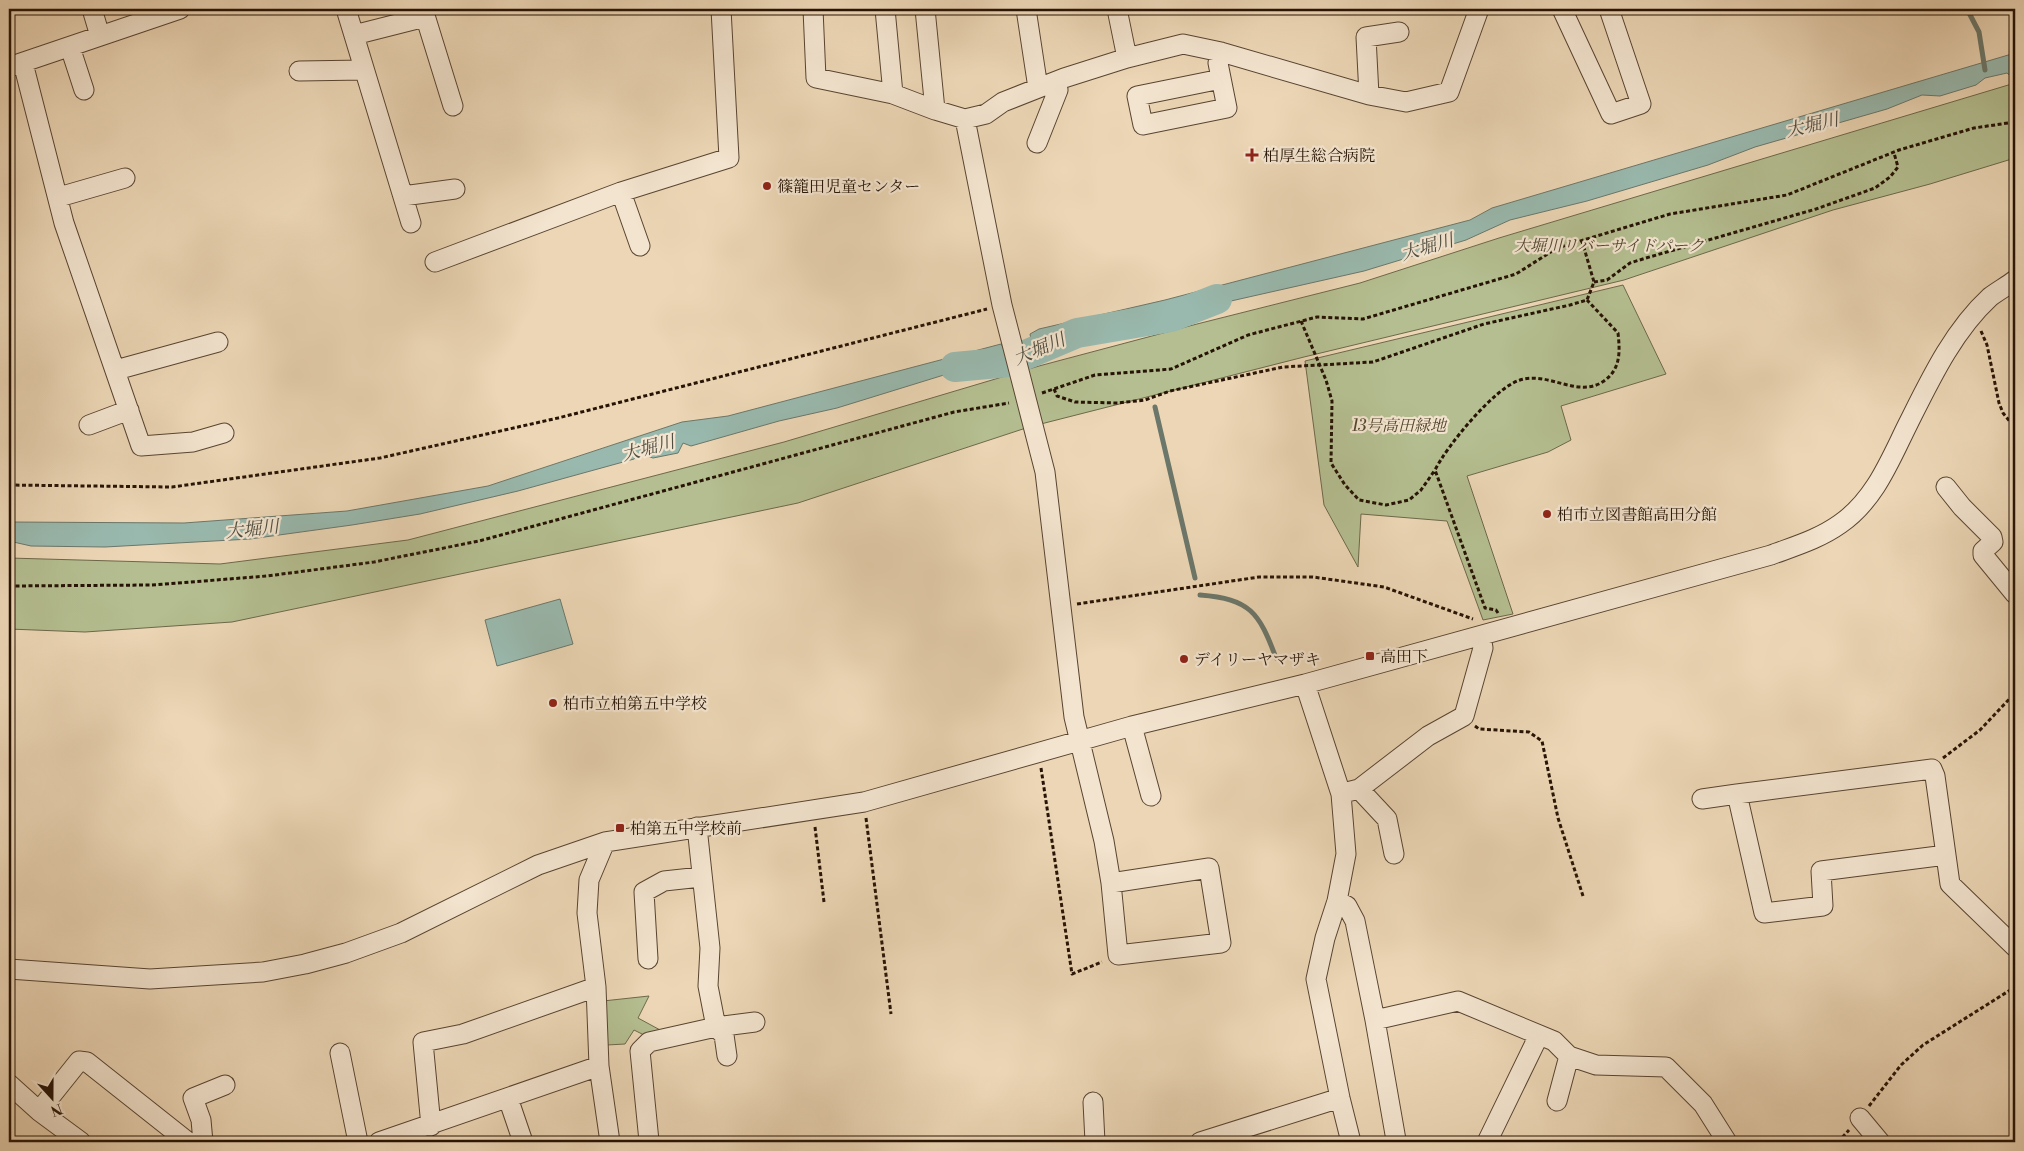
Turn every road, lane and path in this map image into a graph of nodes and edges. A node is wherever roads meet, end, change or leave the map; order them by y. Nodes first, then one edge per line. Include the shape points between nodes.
1 (92, 9) edge
2 (180, 9) edge
3 (346, 9) edge
4 (721, 9) edge
5 (813, 9) edge
6 (885, 9) edge
7 (925, 9) edge
8 (1026, 9) edge
9 (1117, 9) edge
10 (1479, 9) edge
11 (1562, 9) edge
12 (1609, 9) edge
13 (424, 13) edge
14 (1399, 32) dead end
15 (354, 35) junction
16 (100, 36) junction
17 (70, 47) junction
18 (1221, 52) junction
19 (1127, 58) junction
20 (16, 65) edge
21 (298, 70) dead end
22 (364, 70) junction
23 (1221, 79) dead end
24 (1046, 85) junction
25 (84, 90) dead end
26 (894, 94) junction
27 (1369, 95) junction
28 (453, 106) dead end
29 (935, 110) junction
30 (965, 119) junction
31 (1037, 143) dead end
32 (1894, 152) dead end
33 (125, 178) dead end
34 (455, 189) dead end
35 (621, 192) junction
36 (403, 196) junction
37 (59, 197) junction
38 (411, 223) dead end
39 (1582, 240) dead end
40 (640, 246) dead end
41 (436, 262) dead end
42 (2015, 280) edge
43 (1594, 282) junction
44 (1587, 300) junction
45 (1002, 305) junction
46 (1971, 318) junction
47 (1301, 321) dead end
48 (218, 342) dead end
49 (1320, 364) junction
50 (116, 370) junction
51 (1054, 389) dead end
52 (129, 410) junction
53 (89, 425) dead end
54 (2015, 428) edge
55 (224, 433) dead end
56 (1435, 470) junction
57 (9, 485) edge
58 (1946, 487) dead end
59 (2015, 594) edge
60 (1063, 606) junction
61 (1491, 630) junction
62 (1305, 684) junction
63 (2015, 694) edge
64 (1464, 716) junction
65 (1132, 726) junction
66 (1079, 741) junction
67 (1039, 752) junction
68 (1932, 769) junction
69 (1350, 792) junction
70 (1737, 794) junction
71 (1151, 796) dead end
72 (1702, 799) dead end
73 (864, 802) junction
74 (813, 811) junction
75 (697, 827) junction
76 (605, 842) junction
77 (1394, 854) dead end
78 (1946, 855) junction
79 (701, 877) junction
80 (1111, 882) junction
81 (1583, 896) dead end
82 (1337, 901) junction
83 (824, 902) dead end
84 (2015, 947) edge
85 (1118, 955) junction
86 (648, 959) dead end
87 (9, 969) edge
88 (596, 987) junction
89 (2015, 987) edge
90 (891, 1014) dead end
91 (1376, 1020) junction
92 (755, 1022) dead end
93 (716, 1027) junction
94 (1539, 1035) junction
95 (340, 1053) dead end
96 (727, 1056) dead end
97 (1569, 1056) junction
98 (599, 1066) junction
99 (9, 1084) edge
100 (225, 1085) dead end
101 (508, 1098) junction
102 (1340, 1098) junction
103 (1557, 1101) dead end
104 (1093, 1102) dead end
105 (39, 1111) junction
106 (1860, 1118) junction
107 (427, 1132) edge
108 (1396, 1140) dead end
109 (649, 1141) dead end
110 (81, 1142) edge
111 (188, 1142) edge
112 (204, 1142) edge
113 (358, 1142) edge
114 (379, 1142) edge
115 (523, 1142) edge
116 (610, 1142) edge
117 (1095, 1142) edge
118 (1200, 1142) edge
119 (1351, 1142) edge
120 (1487, 1142) edge
121 (1726, 1142) edge
122 (1838, 1142) edge
123 (1880, 1142) edge

1 - 16 street
2 - 16 street
3 - 15 street
4 - 35 street via 730,158
5 - 26 street via 816,78
6 - 26 street
7 - 29 street
8 - 24 street
9 - 19 street
10 - 27 street via 1449,92 1406,102
11 - 12 street via 1611,114 1641,104
13 - 15 street
13 - 28 street
14 - 27 street via 1366,37
15 - 22 street
16 - 17 street
17 - 20 street
17 - 25 street
18 - 19 street via 1183,44
18 - 23 street via 1218,63
18 - 27 street
19 - 24 street
20 - 37 street
21 - 22 street
22 - 36 street
24 - 30 street via 1003,102 986,114
24 - 31 street via 1058,90
26 - 29 street
29 - 30 street
30 - 45 street
32 - 43 path via 1898,167 1875,188 1789,218 1630,263 1607,280
33 - 37 street
34 - 36 street
35 - 40 street
35 - 41 street
36 - 38 street
37 - 50 street via 64,223
39 - 43 path
42 - 46 street via 1991,297
43 - 44 path
44 - 49 path via 1484,324 1373,362
44 - 56 path via 1618,332 1619,358 1612,376 1597,386 1587,388 1534,377 1518,380 1478,413 1444,452
45 - 57 path via 558,418 380,458 172,487
45 - 60 street via 1045,472
46 - 54 path via 1978,323 1987,345 2003,413
46 - 61 street via 1946,353 1884,475 1869,496 1842,523 1811,541 1771,555
47 - 49 path
48 - 50 street
49 - 51 path via 1256,372 1145,400 1118,403 1075,402 1057,396
49 - 56 path via 1332,401 1331,463 1345,486 1359,500 1386,505 1409,500 1421,490
50 - 52 street
52 - 53 street
52 - 55 street via 141,446 193,442
56 - 61 path via 1486,608 1496,610
58 - 59 street via 1992,536 1993,542 1983,555
60 - 61 path via 1259,577 1313,576 1384,587 1487,624
60 - 66 street
61 - 62 street
61 - 64 street via 1482,648
62 - 65 street
62 - 69 street
63 - 68 path via 1980,730
64 - 69 street via 1428,736
64 - 81 path via 1479,729 1529,732 1542,741 1558,818
65 - 66 street
65 - 71 street
66 - 67 street
66 - 80 street
67 - 73 street
67 - 85 path via 1072,974
68 - 70 street
68 - 78 street
69 - 77 street via 1387,819
69 - 82 street via 1346,854
70 - 72 street
70 - 78 street via 1764,913 1823,906 1821,871
73 - 74 street
73 - 90 path
74 - 75 street
74 - 83 path
75 - 76 street
75 - 79 street
76 - 87 street via 538,865 401,933 305,964 246,974 150,979
76 - 88 street via 589,880 587,913
78 - 84 street via 1950,884
79 - 86 street via 664,881 644,892
79 - 93 street via 710,948 708,986
80 - 85 street
80 - 85 street via 1210,868 1222,942
82 - 91 street via 1347,906 1355,921
82 - 102 street via 1316,979
88 - 98 street
88 - 107 street via 464,1034 424,1042
89 - 106 path via 1923,1045 1901,1065
91 - 94 street via 1458,1001
91 - 108 street
92 - 93 street
93 - 96 street via 724,1035
93 - 109 street via 649,1042 640,1051
94 - 97 street via 1554,1041
94 - 120 street
95 - 113 street
97 - 103 street
97 - 121 street via 1596,1065 1666,1067 1703,1104
98 - 101 street
98 - 116 street
99 - 105 street
100 - 112 street via 193,1098
101 - 107 street
101 - 115 street
102 - 118 street
102 - 119 street
104 - 117 street
105 - 110 street
105 - 111 street via 79,1060 87,1062
106 - 122 path
106 - 123 street
107 - 114 street

